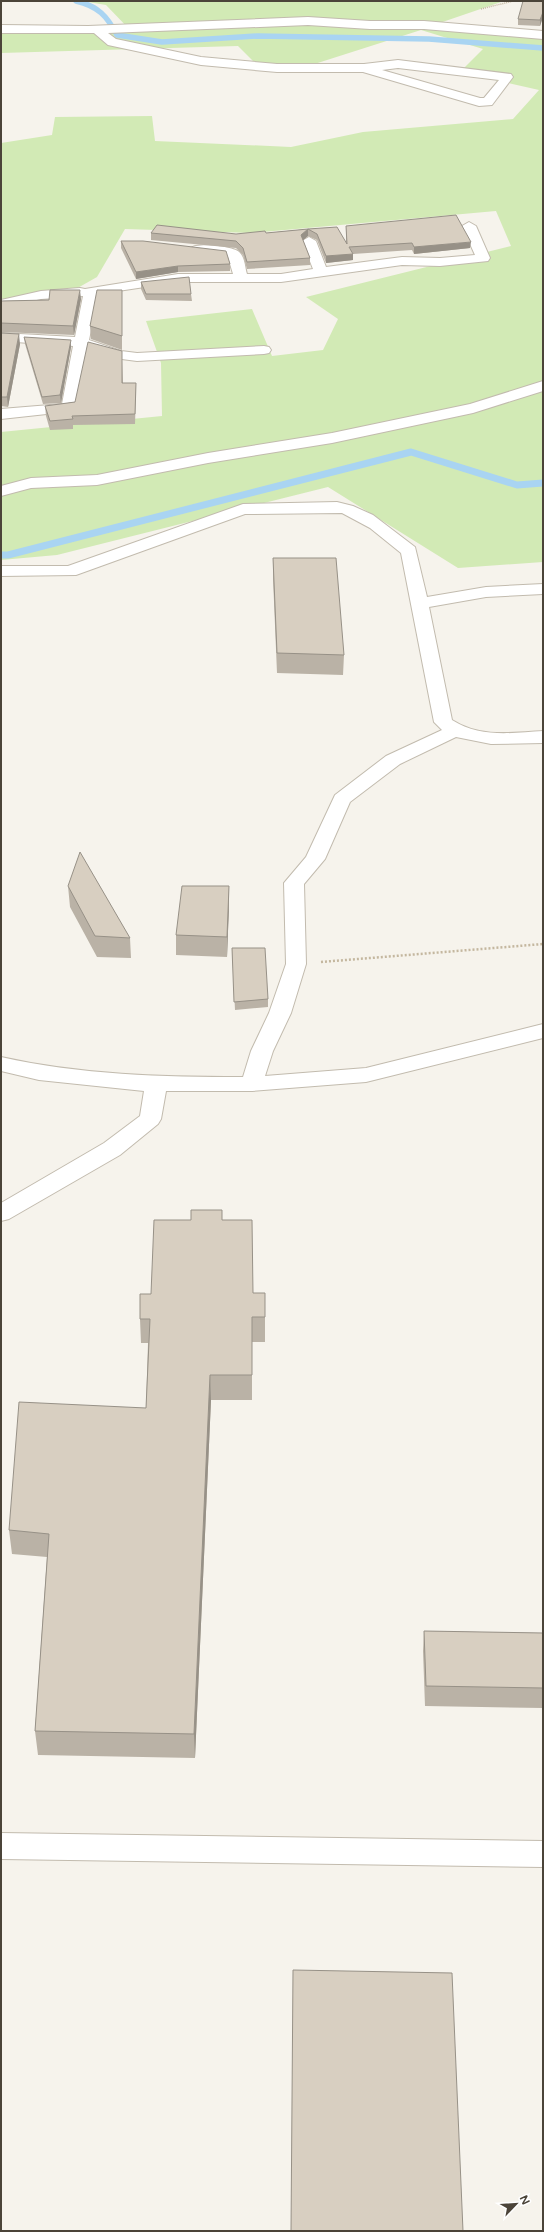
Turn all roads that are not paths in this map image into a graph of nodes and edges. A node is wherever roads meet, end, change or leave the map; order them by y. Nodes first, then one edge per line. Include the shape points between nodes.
1 (1, 29) edge
2 (97, 30) junction
3 (543, 35) edge
4 (364, 68) junction
5 (469, 226) dead end
6 (309, 241) dead end
7 (187, 248) edge
8 (321, 273) junction
9 (241, 277) junction
10 (91, 291) junction
11 (1, 304) edge
12 (1, 337) edge
13 (81, 342) junction
14 (264, 350) dead end
15 (543, 386) edge
16 (1, 414) edge
17 (1, 491) edge
18 (1, 571) edge
19 (543, 590) edge
20 (419, 603) junction
21 (454, 731) junction
22 (543, 737) edge
23 (543, 1031) edge
24 (1, 1064) edge
25 (156, 1084) junction
26 (252, 1084) junction
27 (1, 1213) edge
28 (1, 1846) edge
29 (543, 1854) edge

1 - 2 street
2 - 3 street via 308,21 431,26
2 - 4 street via 112,42 201,61 277,68
4 - 4 street via 398,64 508,77 488,102 479,102
5 - 8 street via 483,258 440,262 398,256
6 - 8 street
7 - 9 street via 231,252 235,255
8 - 9 street via 281,278
9 - 10 street via 178,278
10 - 11 street via 42,295
10 - 13 street
12 - 13 street
13 - 14 street via 119,355 137,357
13 - 16 street via 69,408
15 - 17 street via 473,408 332,438 208,458 97,480 31,483
18 - 20 street via 70,571 243,509 337,507 351,509 371,520 409,551
19 - 20 street via 486,592
20 - 21 street via 443,722
21 - 22 street via 482,739
21 - 26 street via 393,760 342,798 315,859 294,883 296,964
23 - 26 street via 366,1076
24 - 25 street via 39,1073
25 - 26 street
25 - 27 street via 150,1119 112,1149
28 - 29 street

